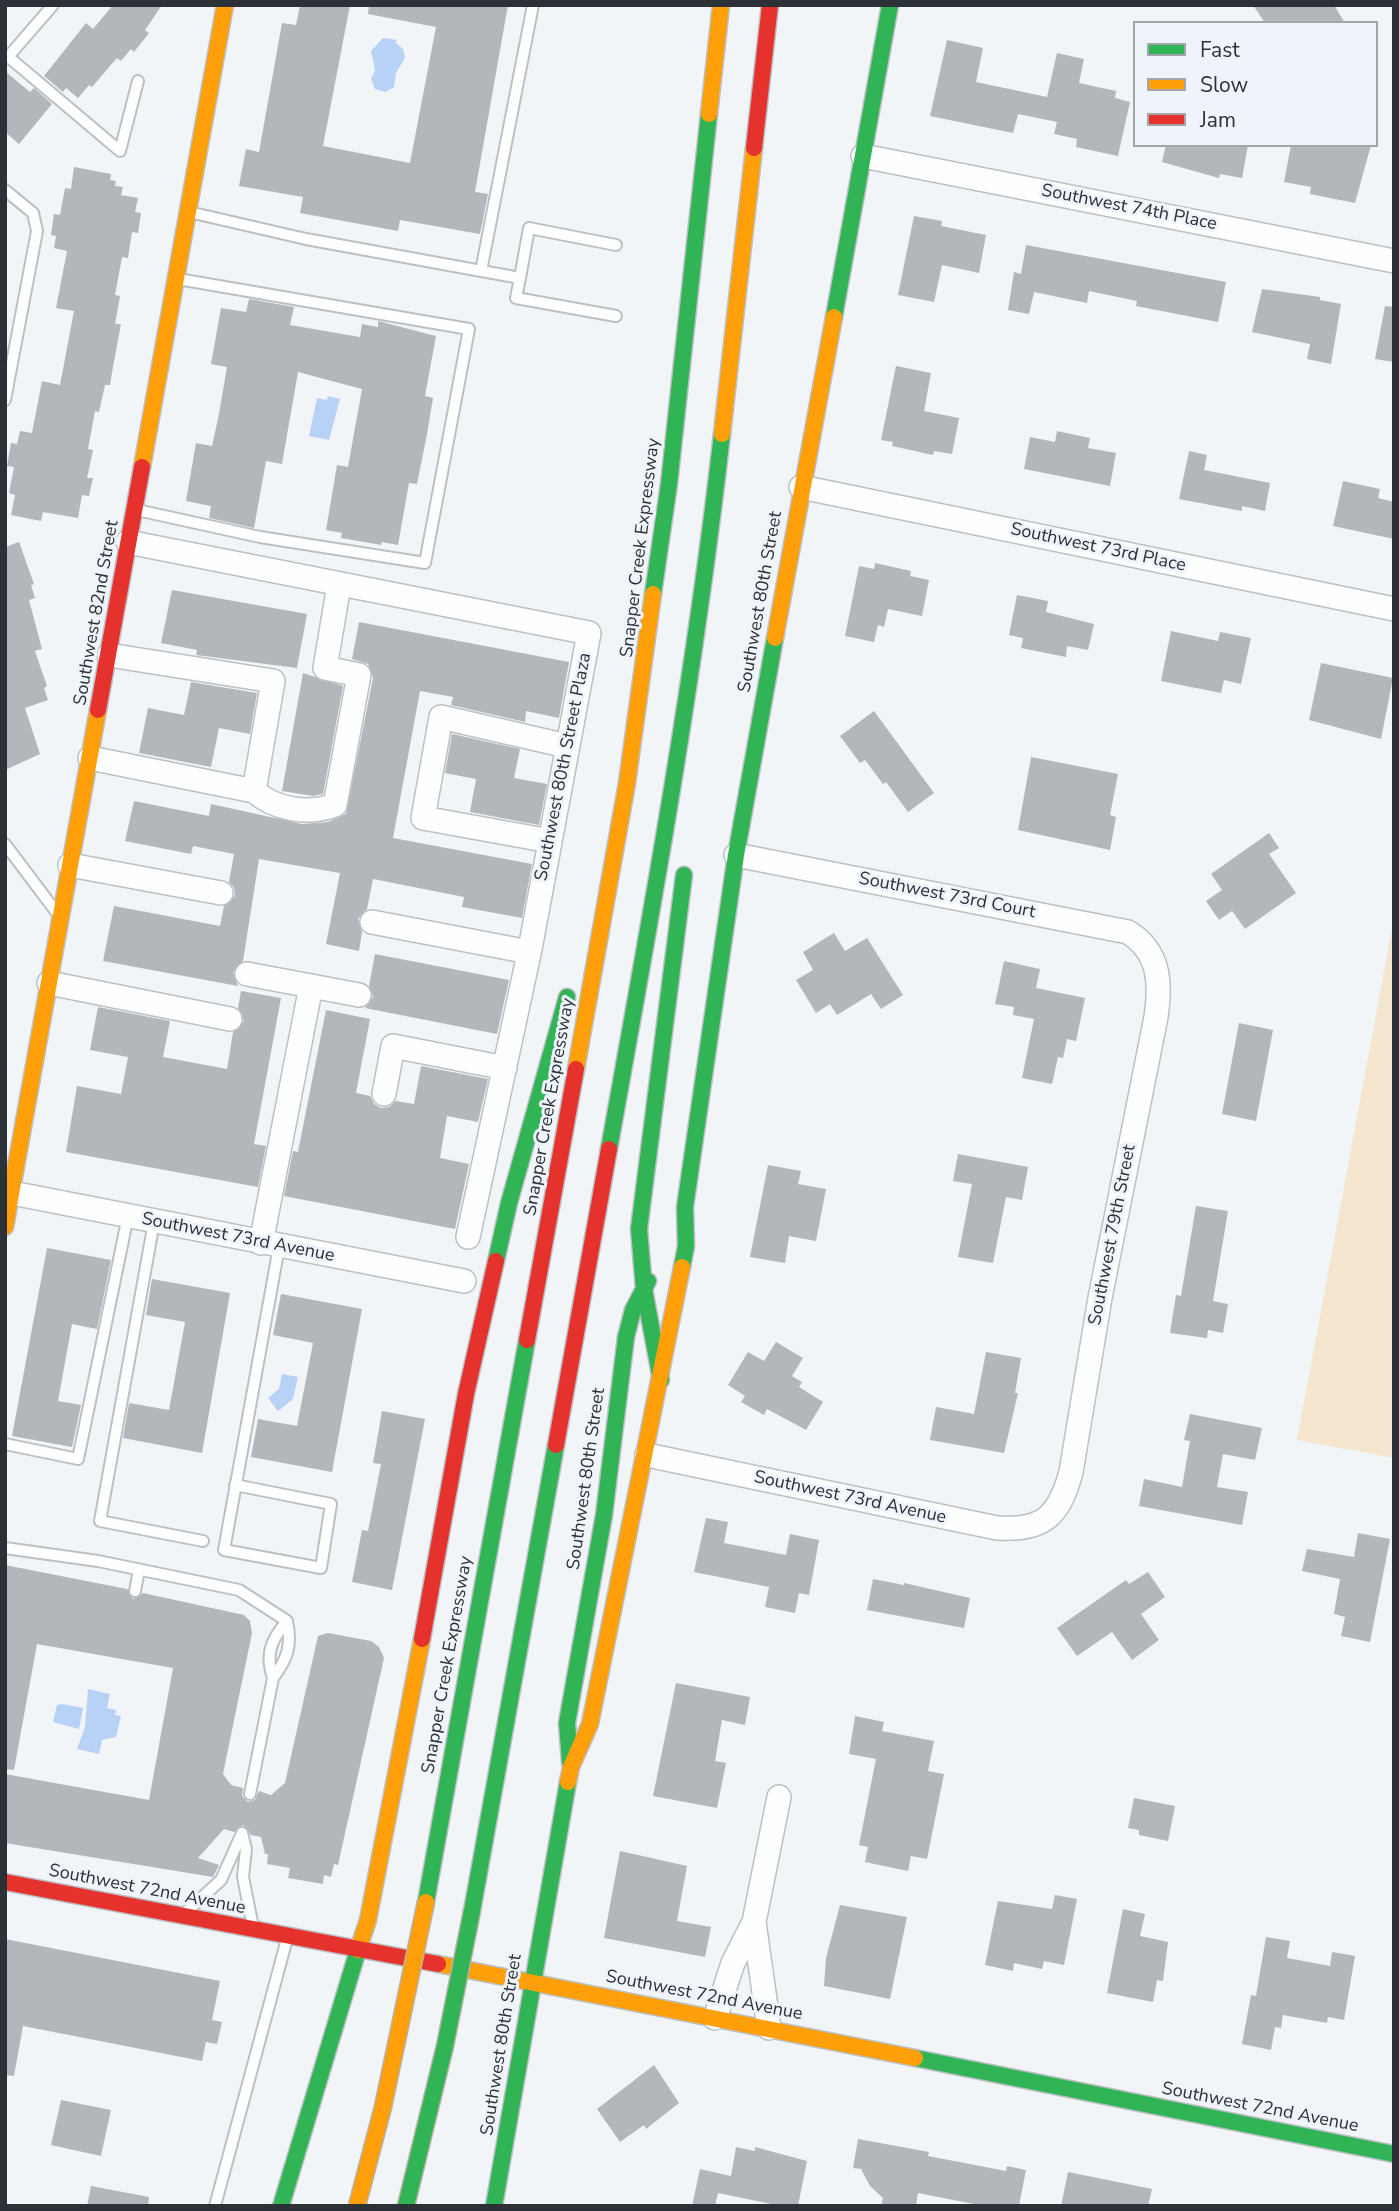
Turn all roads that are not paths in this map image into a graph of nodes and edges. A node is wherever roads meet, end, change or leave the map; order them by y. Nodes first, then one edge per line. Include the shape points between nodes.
1 (53, 5) edge
2 (225, 5) edge
3 (533, 5) edge
4 (721, 5) edge
5 (769, 5) edge
6 (890, 5) edge
7 (7, 55) edge
8 (138, 81) dead end
9 (863, 156) junction
10 (5, 190) edge
11 (187, 212) junction
12 (616, 245) dead end
13 (1394, 261) edge
14 (481, 271) junction
15 (175, 278) junction
16 (520, 278) junction
17 (616, 316) dead end
18 (5, 400) edge
19 (801, 487) junction
20 (135, 509) junction
21 (128, 542) junction
22 (339, 585) junction
23 (1394, 609) edge
24 (697, 638) junction
25 (109, 654) junction
26 (705, 674) dead end
27 (567, 746) junction
28 (90, 758) junction
29 (627, 783) junction
30 (254, 791) junction
31 (550, 841) junction
32 (5, 844) edge
33 (686, 855) dead end
34 (736, 855) junction
35 (71, 865) junction
36 (221, 893) dead end
37 (61, 918) junction
38 (372, 922) dead end
39 (529, 952) junction
40 (1150, 952) joint
41 (579, 953) dead end
42 (247, 974) dead end
43 (572, 980) dead end
44 (49, 983) junction
45 (311, 986) junction
46 (359, 995) dead end
47 (230, 1019) dead end
48 (505, 1068) junction
49 (384, 1094) dead end
50 (13, 1142) edge
51 (12, 1194) junction
52 (685, 1207) junction
53 (128, 1216) junction
54 (154, 1222) junction
55 (5, 1227) edge
56 (671, 1236) dead end
57 (468, 1237) dead end
58 (270, 1245) junction
59 (660, 1259) dead end
60 (464, 1281) dead end
61 (644, 1290) junction
62 (661, 1380) junction
63 (5, 1444) edge
64 (647, 1455) junction
65 (235, 1485) junction
66 (1051, 1516) joint
67 (203, 1542) dead end
68 (5, 1548) edge
69 (139, 1570) junction
70 (135, 1591) dead end
71 (287, 1621) junction
72 (273, 1678) junction
73 (571, 1767) junction
74 (250, 1794) dead end
75 (779, 1797) dead end
76 (5, 1882) edge
77 (181, 1916) junction
78 (754, 1923) junction
79 (254, 1930) junction
80 (287, 1936) junction
81 (358, 1950) junction
82 (733, 1963) junction
83 (761, 1970) junction
84 (533, 1983) junction
85 (715, 2018) junction
86 (769, 2028) junction
87 (1394, 2154) edge
88 (215, 2206) edge
89 (281, 2206) edge
90 (357, 2206) edge
91 (406, 2206) edge
92 (494, 2206) edge

1 - 7 lane
2 - 11 main road, Southwest 82nd Street
3 - 14 lane
4 - 29 main road, Snapper Creek Expressway via 669,484
5 - 24 main road
6 - 9 main road, Southwest 80th Street
7 - 8 lane via 120,151
9 - 13 street, Southwest 74th Place
9 - 19 main road, Southwest 80th Street
10 - 18 lane via 33,213 37,231
11 - 14 lane
11 - 15 main road, Southwest 82nd Street
12 - 16 lane via 529,228
14 - 16 lane
15 - 20 main road, Southwest 82nd Street
15 - 20 lane via 469,329 425,563 260,537
16 - 17 lane via 516,298
19 - 23 street, Southwest 73rd Place
19 - 34 main road, Southwest 80th Street
20 - 21 main road, Southwest 82nd Street
21 - 22 street, Southwest 80th Street Plaza
21 - 25 main road, Southwest 82nd Street
22 - 27 street, Southwest 80th Street Plaza via 589,634
22 - 30 street via 326,668 359,675 335,805 292,808 270,803
24 - 26 main road
24 - 91 main road, bridge via 472,1911
25 - 28 main road, Southwest 82nd Street
25 - 30 street via 273,681
27 - 31 street, Southwest 80th Street Plaza
27 - 31 street via 441,717 423,818
28 - 30 street
28 - 35 main road, Southwest 82nd Street
29 - 41 main road
29 - 90 main road, Snapper Creek Expressway, bridge via 426,1902
31 - 39 street, Southwest 80th Street Plaza
32 - 37 lane
33 - 61 main road via 640,1212
34 - 40 street, Southwest 73rd Court via 1115,928 1138,939
34 - 52 main road, Southwest 80th Street
35 - 36 street
35 - 37 main road, Southwest 82nd Street
37 - 44 main road, Southwest 82nd Street
38 - 39 street
39 - 48 street, Southwest 80th Street Plaza
40 - 66 street, Southwest 79th Street via 1158,976 1156,1017 1100,1298 1073,1464 1064,1496
42 - 45 street
43 - 81 main road via 509,1203 466,1394 397,1778
44 - 47 street
44 - 50 main road, Southwest 82nd Street
45 - 46 street
45 - 58 street
48 - 49 street via 393,1046
48 - 57 street, Southwest 80th Street Plaza
50 - 51 main road, Southwest 82nd Street
51 - 53 street, Southwest 73rd Avenue
51 - 55 main road, Southwest 82nd Street
52 - 56 main road, Southwest 80th Street
52 - 62 main road, Southwest 80th Street via 685,1246
53 - 54 street, Southwest 73rd Avenue
53 - 63 lane via 78,1459
54 - 58 street, Southwest 73rd Avenue
54 - 67 lane via 100,1521
58 - 60 street, Southwest 73rd Avenue
58 - 65 lane
59 - 61 main road, Southwest 80th Street
61 - 62 main road
61 - 73 main road, Southwest 80th Street via 626,1337 604,1515 567,1723
62 - 64 main road, Southwest 80th Street
64 - 66 street, Southwest 73rd Avenue via 997,1528 1028,1527
64 - 73 main road, Southwest 80th Street via 590,1724
65 - 65 lane via 224,1550 321,1568 331,1504
68 - 69 lane
69 - 70 lane
69 - 71 lane via 239,1590
71 - 72 lane via 292,1643
71 - 72 lane via 270,1644 268,1664
72 - 74 lane
73 - 84 main road, Southwest 80th Street
75 - 78 street
76 - 77 main road, Southwest 72nd Avenue
77 - 79 main road, Southwest 72nd Avenue
77 - 79 lane via 221,1880 242,1833 246,1849 243,1877
78 - 82 street
78 - 83 street
79 - 80 main road, Southwest 72nd Avenue
80 - 81 main road, Southwest 72nd Avenue
80 - 88 lane
81 - 84 main road, Southwest 72nd Avenue
81 - 89 main road
82 - 83 street
82 - 85 street
83 - 86 street
84 - 85 main road, Southwest 72nd Avenue
84 - 92 main road, Southwest 80th Street
85 - 86 main road, Southwest 72nd Avenue
86 - 87 main road, Southwest 72nd Avenue

